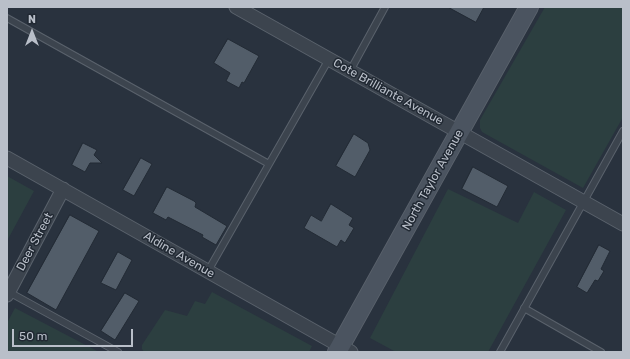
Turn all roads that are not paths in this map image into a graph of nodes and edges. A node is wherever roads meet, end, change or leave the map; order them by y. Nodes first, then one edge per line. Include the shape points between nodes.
1 (236, 7) edge
2 (385, 7) edge
3 (529, 7) edge
4 (7, 18) edge
5 (329, 59) junction
6 (350, 71) junction
7 (623, 131) edge
8 (460, 132) junction
9 (7, 158) edge
10 (269, 164) junction
11 (63, 189) junction
12 (583, 202) junction
13 (623, 224) edge
14 (208, 272) junction
15 (7, 293) edge
16 (524, 308) junction
17 (343, 350) edge
18 (118, 352) edge
19 (500, 352) edge
20 (601, 352) edge

1 - 5 street, Cote Brilliante Avenue
2 - 6 lane
3 - 8 street, North Taylor Avenue
4 - 10 lane
5 - 6 street, Cote Brilliante Avenue
5 - 10 lane
6 - 8 street, Cote Brilliante Avenue
7 - 12 lane
8 - 12 street, Cote Brilliante Avenue
8 - 17 street, North Taylor Avenue
9 - 11 street, Aldine Avenue
10 - 14 lane
11 - 14 street, Aldine Avenue
11 - 15 street, Deer Street
12 - 13 street, Cote Brilliante Avenue
12 - 16 lane
14 - 17 street, Aldine Avenue
15 - 18 lane
16 - 19 lane
16 - 20 lane

